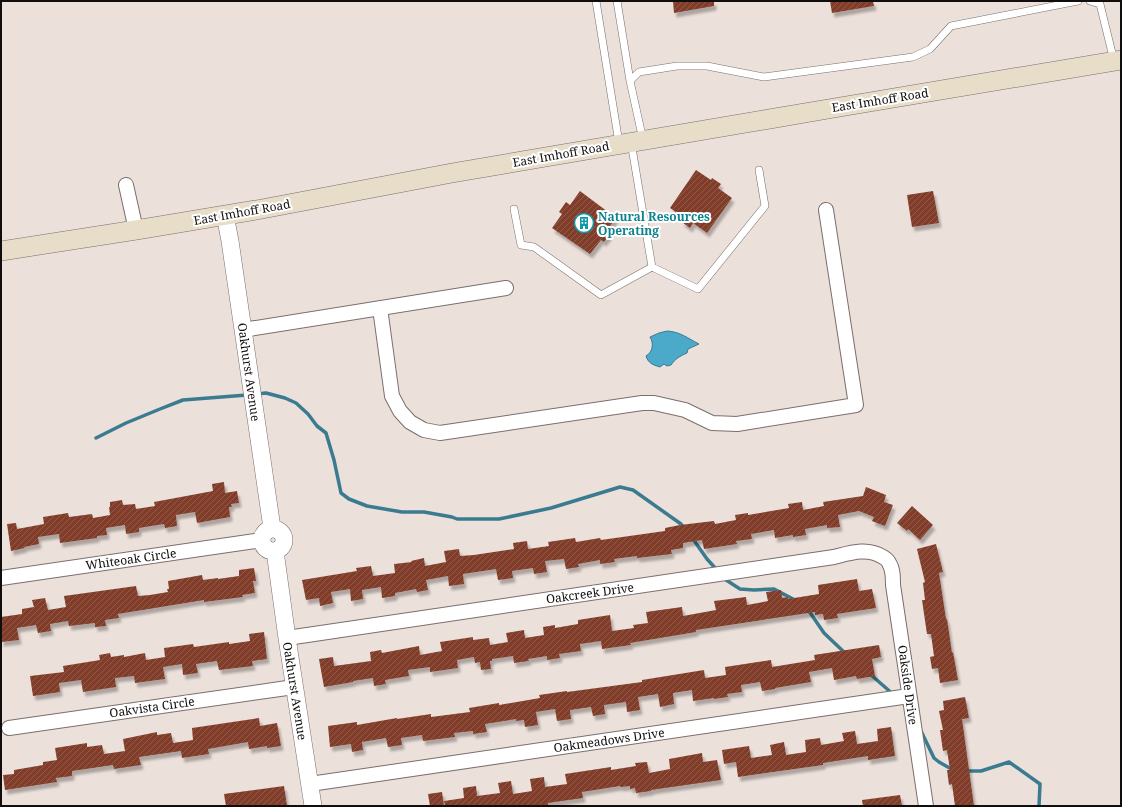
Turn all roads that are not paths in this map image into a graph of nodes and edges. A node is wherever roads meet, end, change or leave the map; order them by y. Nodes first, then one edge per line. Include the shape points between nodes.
1 (596, 1) edge
2 (617, 1) edge
3 (1078, 1) edge
4 (1090, 1) edge
5 (1100, 2) edge
6 (1117, 60) edge
7 (630, 81) junction
8 (631, 142) junction
9 (759, 170) dead end
10 (126, 185) dead end
11 (514, 209) dead end
12 (826, 210) dead end
13 (225, 215) junction
14 (136, 230) junction
15 (1, 251) edge
16 (652, 266) junction
17 (506, 288) dead end
18 (380, 308) junction
19 (243, 330) junction
20 (267, 534) junction
21 (890, 564) joint
22 (1, 578) edge
23 (286, 638) junction
24 (294, 687) junction
25 (908, 697) junction
26 (10, 728) dead end
27 (310, 784) junction
28 (313, 806) edge
29 (926, 806) edge

1 - 8 lane
2 - 7 lane
3 - 7 lane via 951,26 930,49 912,57 764,77 707,66 677,66 639,72
4 - 5 lane
5 - 6 lane
6 - 8 main road, East Imhoff Road
7 - 8 lane
8 - 13 main road, East Imhoff Road
8 - 16 lane
9 - 16 lane via 765,206 698,289
10 - 14 street
11 - 16 lane via 521,245 534,247 601,295
12 - 18 street via 856,405 737,424 712,423 685,410 642,403 440,433 424,430 410,422 392,396
13 - 14 main road, East Imhoff Road
13 - 19 street, Oakhurst Avenue
14 - 15 main road, East Imhoff Road
17 - 18 street
18 - 19 street
19 - 20 street, Oakhurst Avenue
20 - 22 street, Whiteoak Circle
20 - 23 street, Oakhurst Avenue via 263,545 266,549 275,551
21 - 23 street, Oakcreek Drive via 879,555 864,551
21 - 25 street, Oakside Drive
23 - 24 street, Oakhurst Avenue
24 - 26 street, Oakvista Circle
24 - 27 street, Oakhurst Avenue
25 - 27 street, Oakmeadows Drive
25 - 29 street, Oakside Drive
27 - 28 street, Oakhurst Avenue

